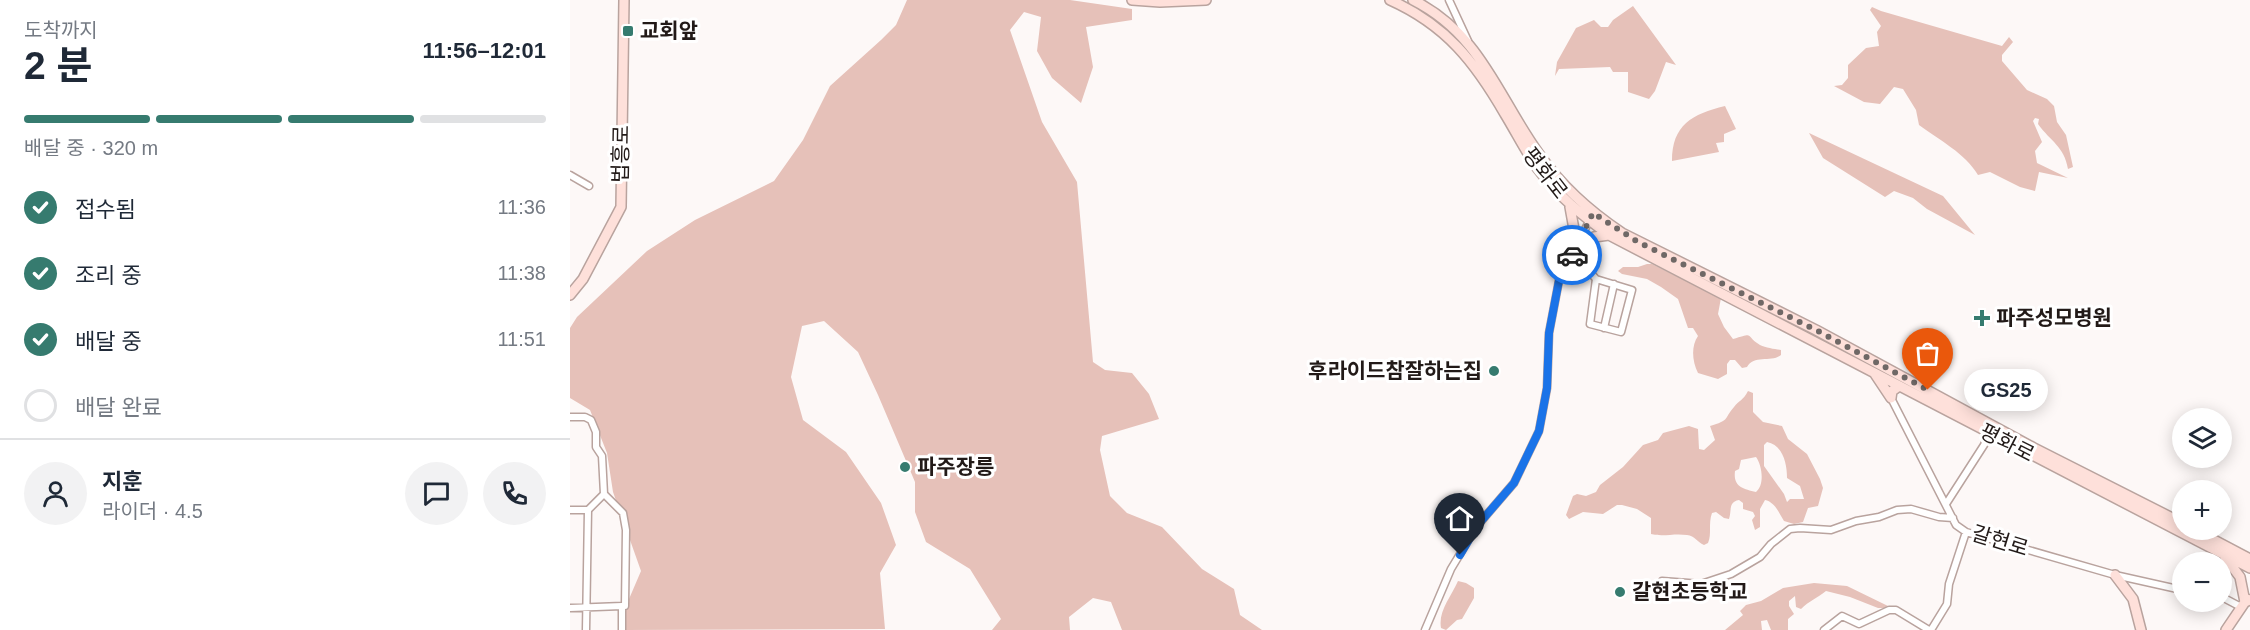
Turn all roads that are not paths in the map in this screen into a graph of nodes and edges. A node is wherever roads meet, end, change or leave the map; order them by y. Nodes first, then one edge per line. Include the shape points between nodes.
1 (624, 0) edge
2 (1132, 0) edge
3 (1206, 0) edge
4 (1390, 0) edge
5 (1413, 0) edge
6 (1449, 0) edge
7 (1470, 44) junction
8 (570, 175) edge
9 (588, 186) dead end
10 (1570, 204) junction
11 (1591, 216) junction
12 (1608, 235) junction
13 (1577, 246) junction
14 (1582, 262) dead end
15 (1596, 279) junction
16 (1614, 284) junction
17 (570, 294) edge
18 (1604, 328) junction
19 (1874, 372) junction
20 (1899, 386) junction
21 (1891, 398) junction
22 (570, 417) edge
23 (1993, 424) junction
24 (1989, 434) junction
25 (604, 494) junction
26 (1946, 504) junction
27 (570, 510) edge
28 (588, 510) junction
29 (1953, 518) junction
30 (2172, 518) edge
31 (1966, 532) junction
32 (2216, 540) edge
33 (2234, 549) junction
34 (2220, 552) edge
35 (2250, 553) edge
36 (2232, 558) edge
37 (2250, 559) edge
38 (2232, 566) edge
39 (2250, 568) edge
40 (2115, 575) junction
41 (1662, 581) dead end
42 (2172, 588) edge
43 (2232, 599) edge
44 (2247, 601) edge
45 (622, 606) junction
46 (586, 607) junction
47 (570, 608) edge
48 (586, 630) edge
49 (622, 630) edge
50 (1425, 630) edge
51 (1824, 630) edge
52 (1930, 630) edge
53 (2141, 630) edge
54 (2226, 630) edge

1 - 17 main road, 법흥로 via 621,207 583,279
2 - 3 main road
4 - 10 main road, 평화로 via 1425,18 1463,51 1538,169
5 - 7 main road, 평화로 via 1434,12
6 - 7 street
7 - 11 main road, 평화로 via 1537,153
8 - 9 street
10 - 11 main road, 평화로
10 - 13 main road
11 - 12 main road, 평화로
11 - 13 street
11 - 23 main road, 평화로
12 - 13 main road
12 - 19 main road, 평화로
13 - 50 street via 1561,270 1549,333 1547,388 1539,431 1514,483 1477,526 1451,569
14 - 15 street
15 - 16 street
15 - 18 street via 1590,324
16 - 18 street
16 - 18 street via 1632,290 1621,332
19 - 20 main road, 평화로
19 - 21 main road
20 - 21 main road via 1892,391
20 - 24 main road, 평화로
21 - 26 street, 갈현로
22 - 25 street via 591,420 596,447 602,456
23 - 24 street
23 - 30 main road, 평화로
24 - 26 street
24 - 34 main road, 평화로
25 - 28 street
25 - 45 street via 623,513 626,530
26 - 29 street, 갈현로
27 - 28 street
28 - 46 street
29 - 31 street, 갈현로
29 - 41 street via 1911,509 1831,530 1790,529 1760,557 1731,574 1701,584
31 - 40 street, 갈현로
31 - 52 street via 1949,584 1947,604
32 - 33 main road
33 - 35 main road
33 - 37 main road
36 - 39 main road, 평화로
38 - 44 main road via 2240,577
40 - 42 street, 갈현로
40 - 53 main road via 2133,599
43 - 44 street
44 - 54 main road
45 - 46 street
45 - 49 street
46 - 47 street
46 - 48 street
51 - 52 street via 1842,616 1859,624 1896,610

